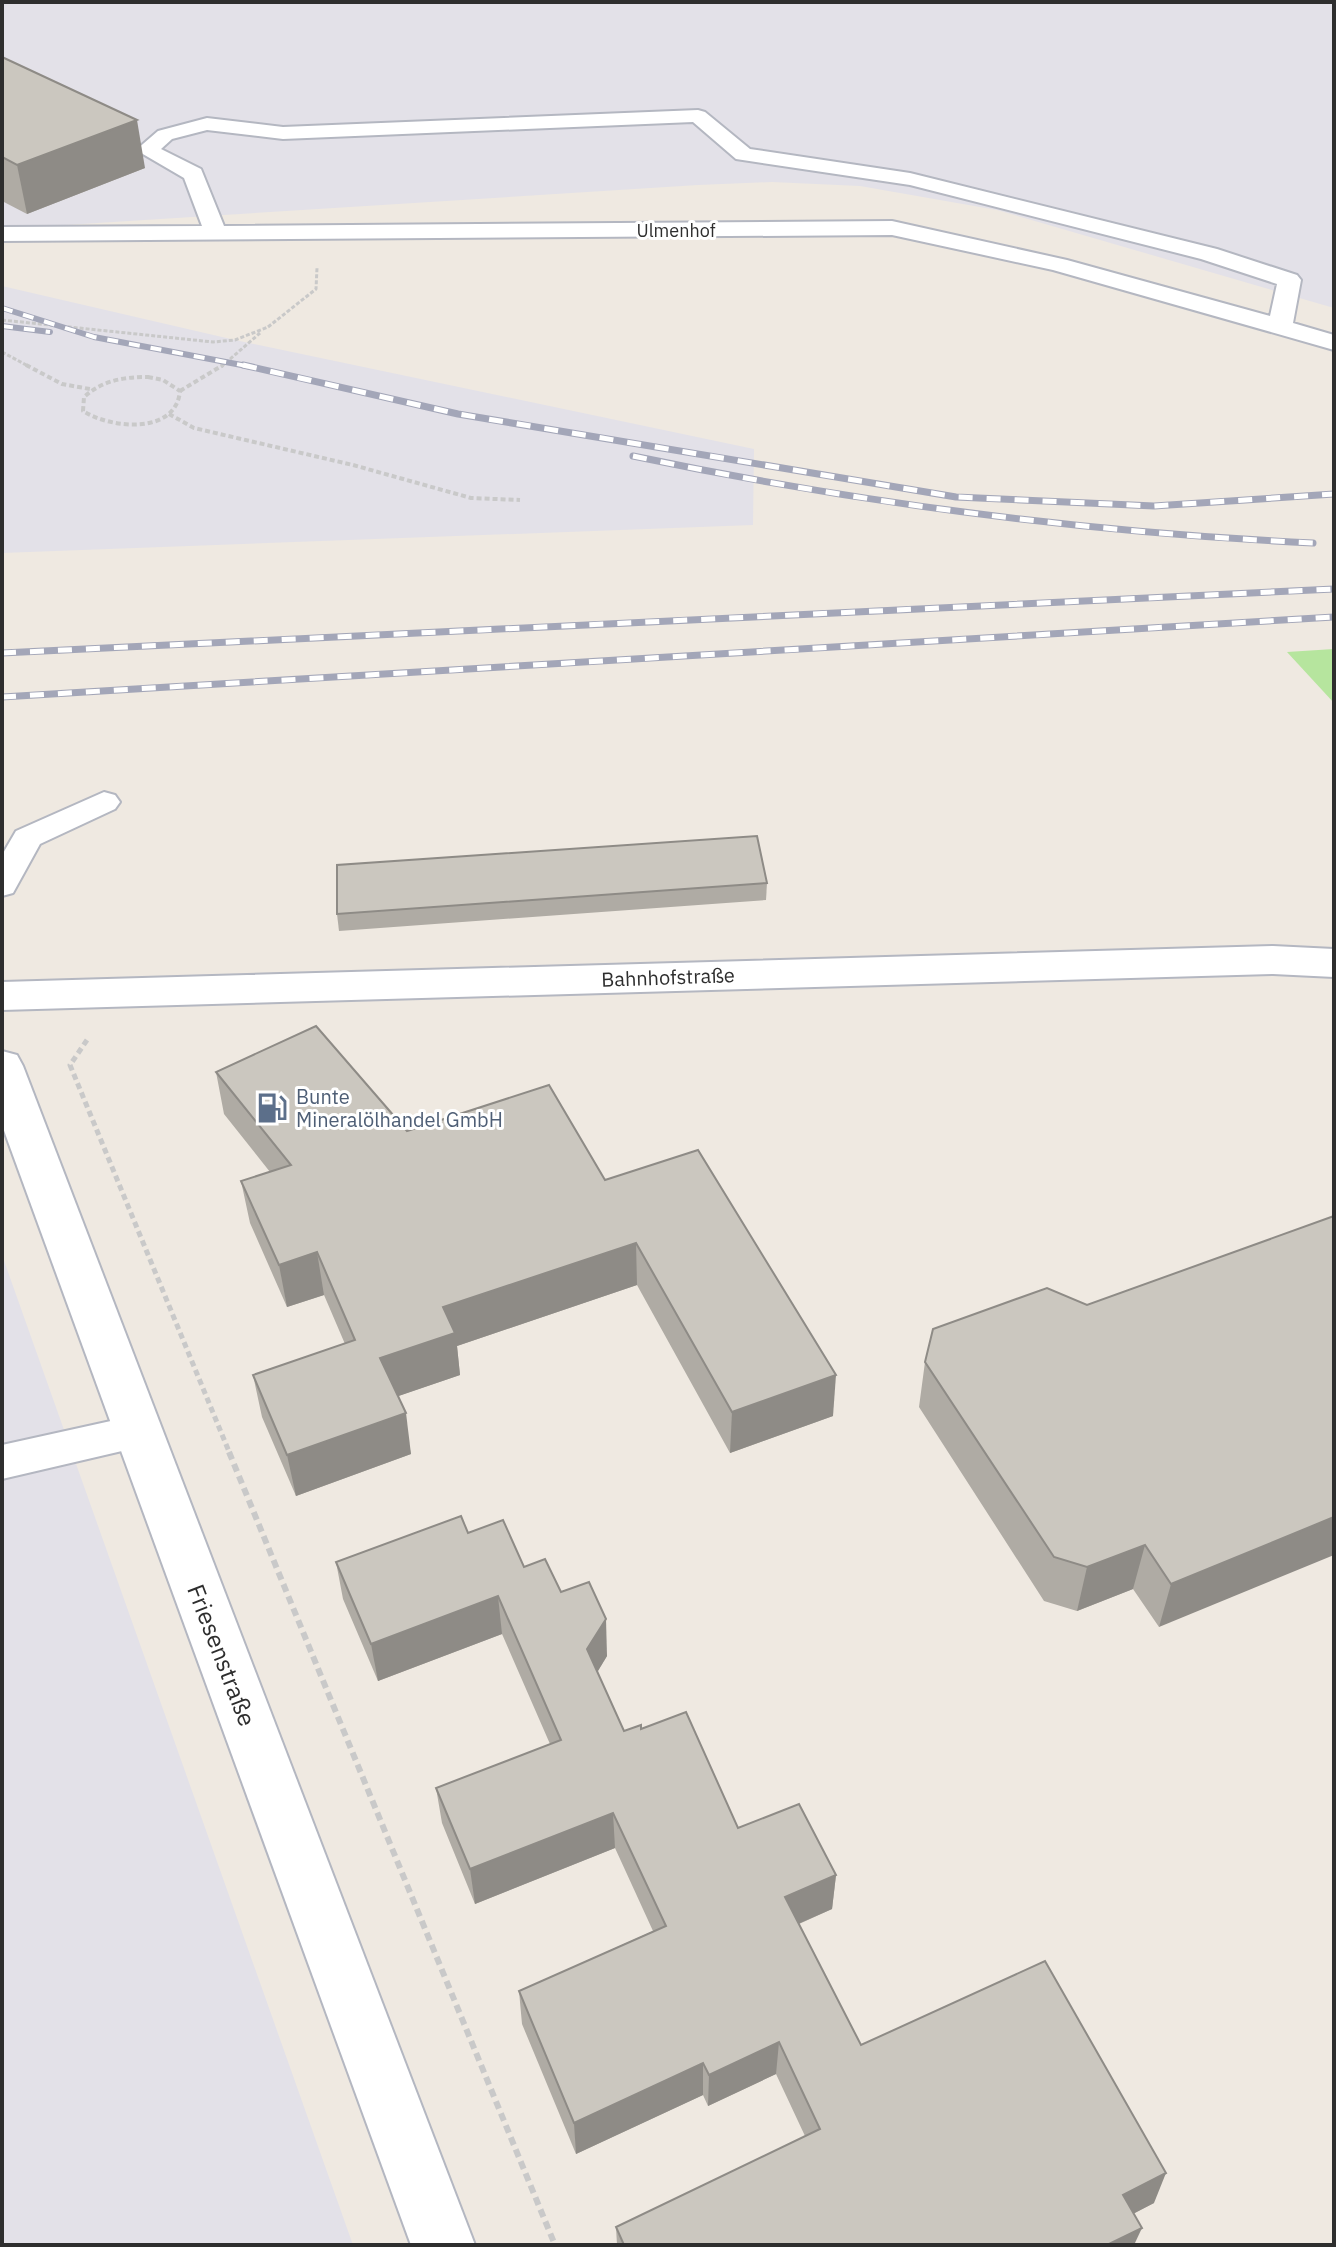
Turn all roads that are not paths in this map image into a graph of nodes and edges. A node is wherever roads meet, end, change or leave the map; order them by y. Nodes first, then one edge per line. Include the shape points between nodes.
1 (2, 234) edge
2 (216, 234) junction
3 (1280, 327) junction
4 (1334, 343) edge
5 (104, 802) dead end
6 (2, 886) edge
7 (1334, 963) edge
8 (2, 996) edge
9 (2, 1066) edge
10 (138, 1432) junction
11 (2, 1462) edge
12 (443, 2245) edge

1 - 2 lane, Ulmenhof
2 - 3 lane, Ulmenhof via 892,228 990,247
2 - 3 lane via 193,174 147,150 165,135 207,124 283,133 698,116 744,154 910,179 1209,254 1289,280
3 - 4 lane, Ulmenhof
5 - 6 lane via 27,838
7 - 8 street, Bahnhofstraße via 1273,960
9 - 10 street, Friesenstraße
10 - 11 lane
10 - 12 street, Friesenstraße

